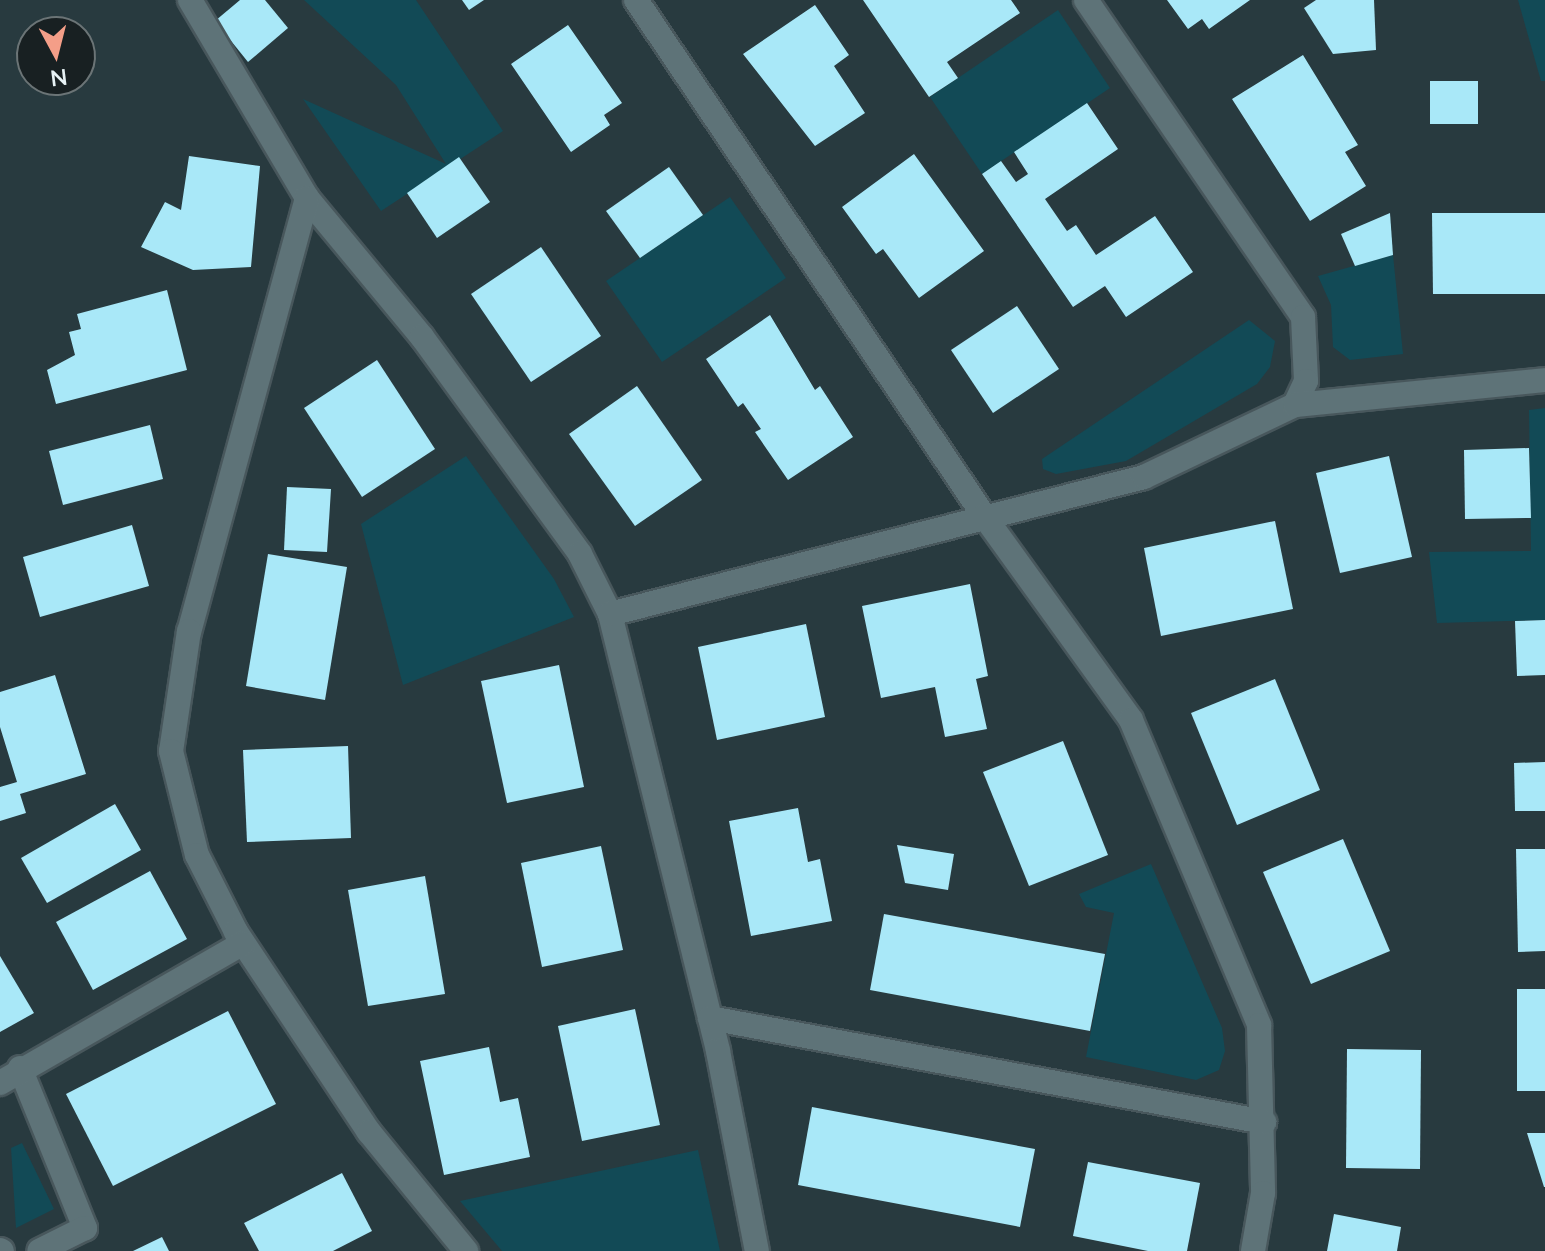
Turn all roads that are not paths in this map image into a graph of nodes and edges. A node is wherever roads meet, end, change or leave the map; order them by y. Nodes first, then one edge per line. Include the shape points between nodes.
1 (190, 0) edge
2 (636, 0) edge
3 (1086, 0) edge
4 (307, 198) junction
5 (1545, 380) edge
6 (1295, 405) junction
7 (984, 516) junction
8 (610, 614) junction
9 (243, 943) junction
10 (710, 1018) junction
11 (20, 1068) junction
12 (0, 1083) edge
13 (1264, 1122) junction
14 (39, 1251) edge
15 (466, 1251) edge
16 (757, 1251) edge
17 (1253, 1251) edge

1 - 4 street
2 - 7 street
3 - 6 street via 1303,317 1306,381
4 - 8 street via 422,337 580,554
4 - 9 street via 189,631 171,751 197,855
5 - 6 street
6 - 7 street via 1144,477
7 - 8 street
7 - 13 street via 1131,720 1259,1025
8 - 10 street
9 - 11 street
9 - 15 street via 369,1132
10 - 13 street
10 - 16 street
11 - 12 street
11 - 14 street via 85,1228
13 - 17 street via 1263,1193

